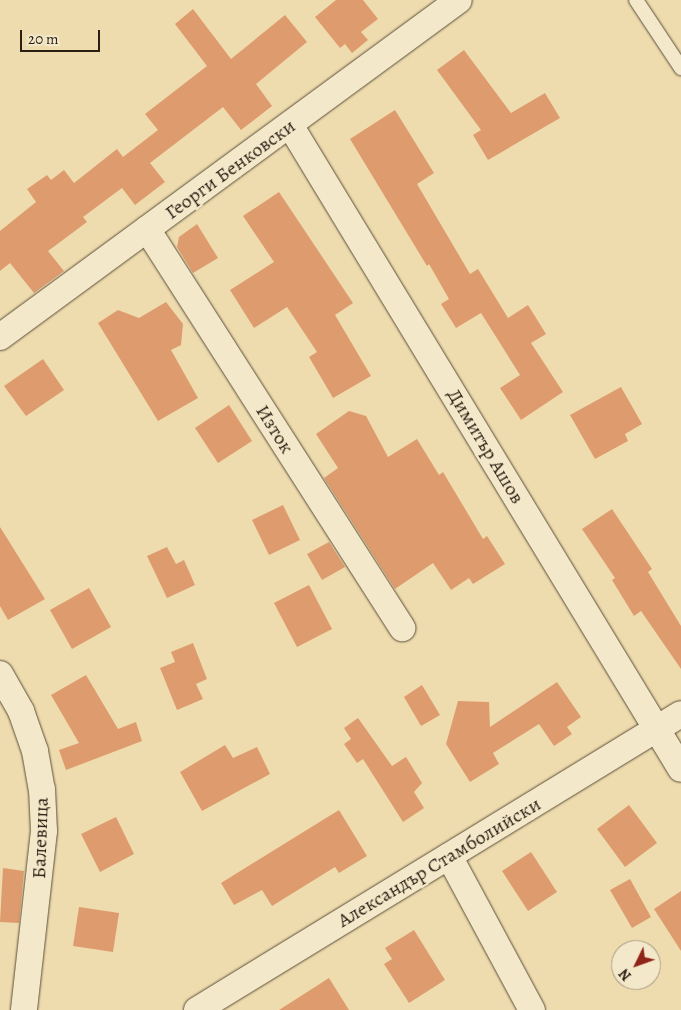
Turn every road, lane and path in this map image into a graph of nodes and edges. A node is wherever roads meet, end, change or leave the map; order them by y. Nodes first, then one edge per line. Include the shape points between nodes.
1 (459, 0) edge
2 (636, 0) edge
3 (681, 68) edge
4 (290, 125) junction
5 (147, 229) junction
6 (0, 337) edge
7 (402, 628) dead end
8 (0, 674) edge
9 (681, 714) edge
10 (657, 729) junction
11 (681, 769) edge
12 (449, 856) junction
13 (200, 1009) edge
14 (24, 1010) edge
15 (532, 1010) edge

1 - 4 street, Георги Бенковски
2 - 3 lane
4 - 5 street, Георги Бенковски
4 - 10 street, Димитър Ашов
5 - 6 street, Георги Бенковски
5 - 7 street, Изток
8 - 14 street, Балевица via 21,712 35,751 42,789 44,831
9 - 10 street, Александър Стамболийски
10 - 11 street, Димитър Ашов
10 - 12 street, Александър Стамболийски
12 - 13 street, Александър Стамболийски
12 - 15 street

